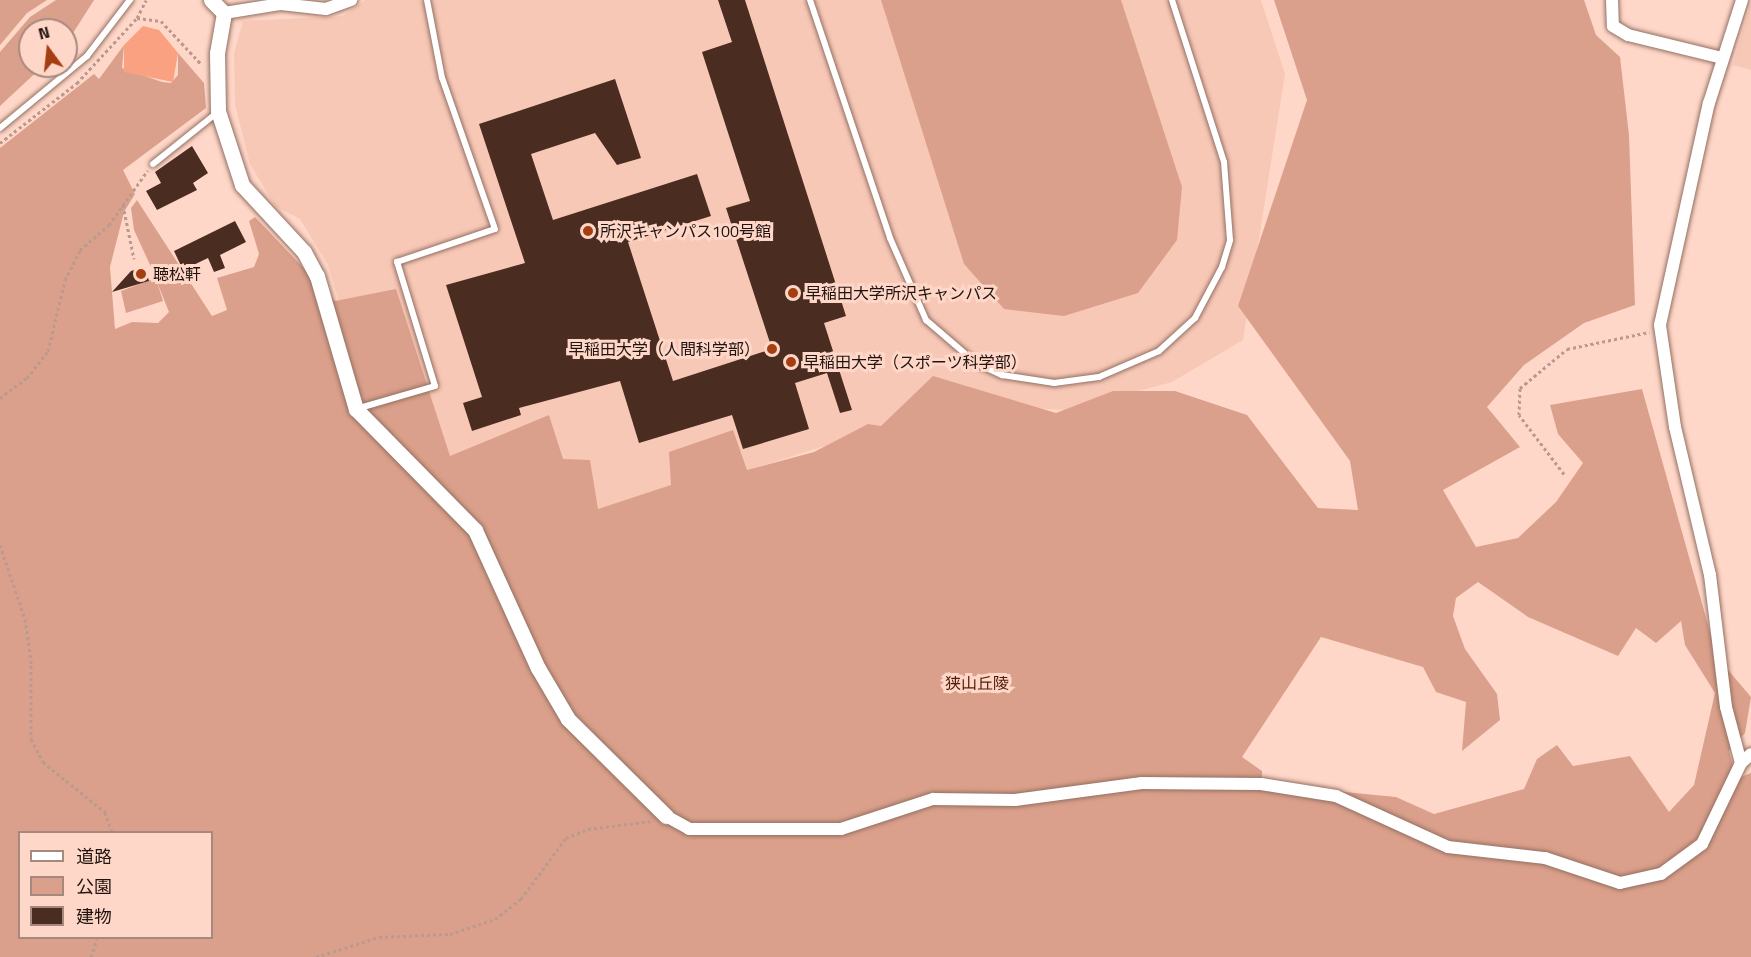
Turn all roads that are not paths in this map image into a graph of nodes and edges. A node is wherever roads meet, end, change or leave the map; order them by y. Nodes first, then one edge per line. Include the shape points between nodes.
1 (130, 0) edge
2 (211, 0) edge
3 (351, 0) edge
4 (427, 0) edge
5 (810, 0) edge
6 (1172, 0) edge
7 (1612, 0) edge
8 (1742, 0) edge
9 (224, 13) junction
10 (1722, 58) junction
11 (218, 111) junction
12 (0, 116) edge
13 (7, 123) junction
14 (0, 128) edge
15 (153, 164) road end
16 (356, 409) junction
17 (1751, 754) edge
18 (1741, 763) junction
19 (666, 816) joint

1 - 13 lane via 87,56
2 - 9 street
3 - 9 street via 326,9 281,4
4 - 16 lane via 442,78 495,229 397,262 435,386
5 - 6 lane via 890,238 926,320 976,363 1002,375 1054,383 1099,377 1159,351 1195,318 1222,267 1230,240 1224,162
7 - 10 street via 1613,26 1628,35
8 - 10 street
9 - 11 street via 216,79
10 - 18 street via 1664,291 1661,332 1675,427 1722,635 1726,706
11 - 15 lane
11 - 16 street via 242,185 304,252 317,276
12 - 13 lane
13 - 14 lane
16 - 19 street via 475,530 537,668 568,719
17 - 18 street
18 - 19 street via 1702,844 1661,874 1620,883 1545,858 1448,847 1336,796 1261,784 1142,783 1015,800 933,799 841,829 689,829

